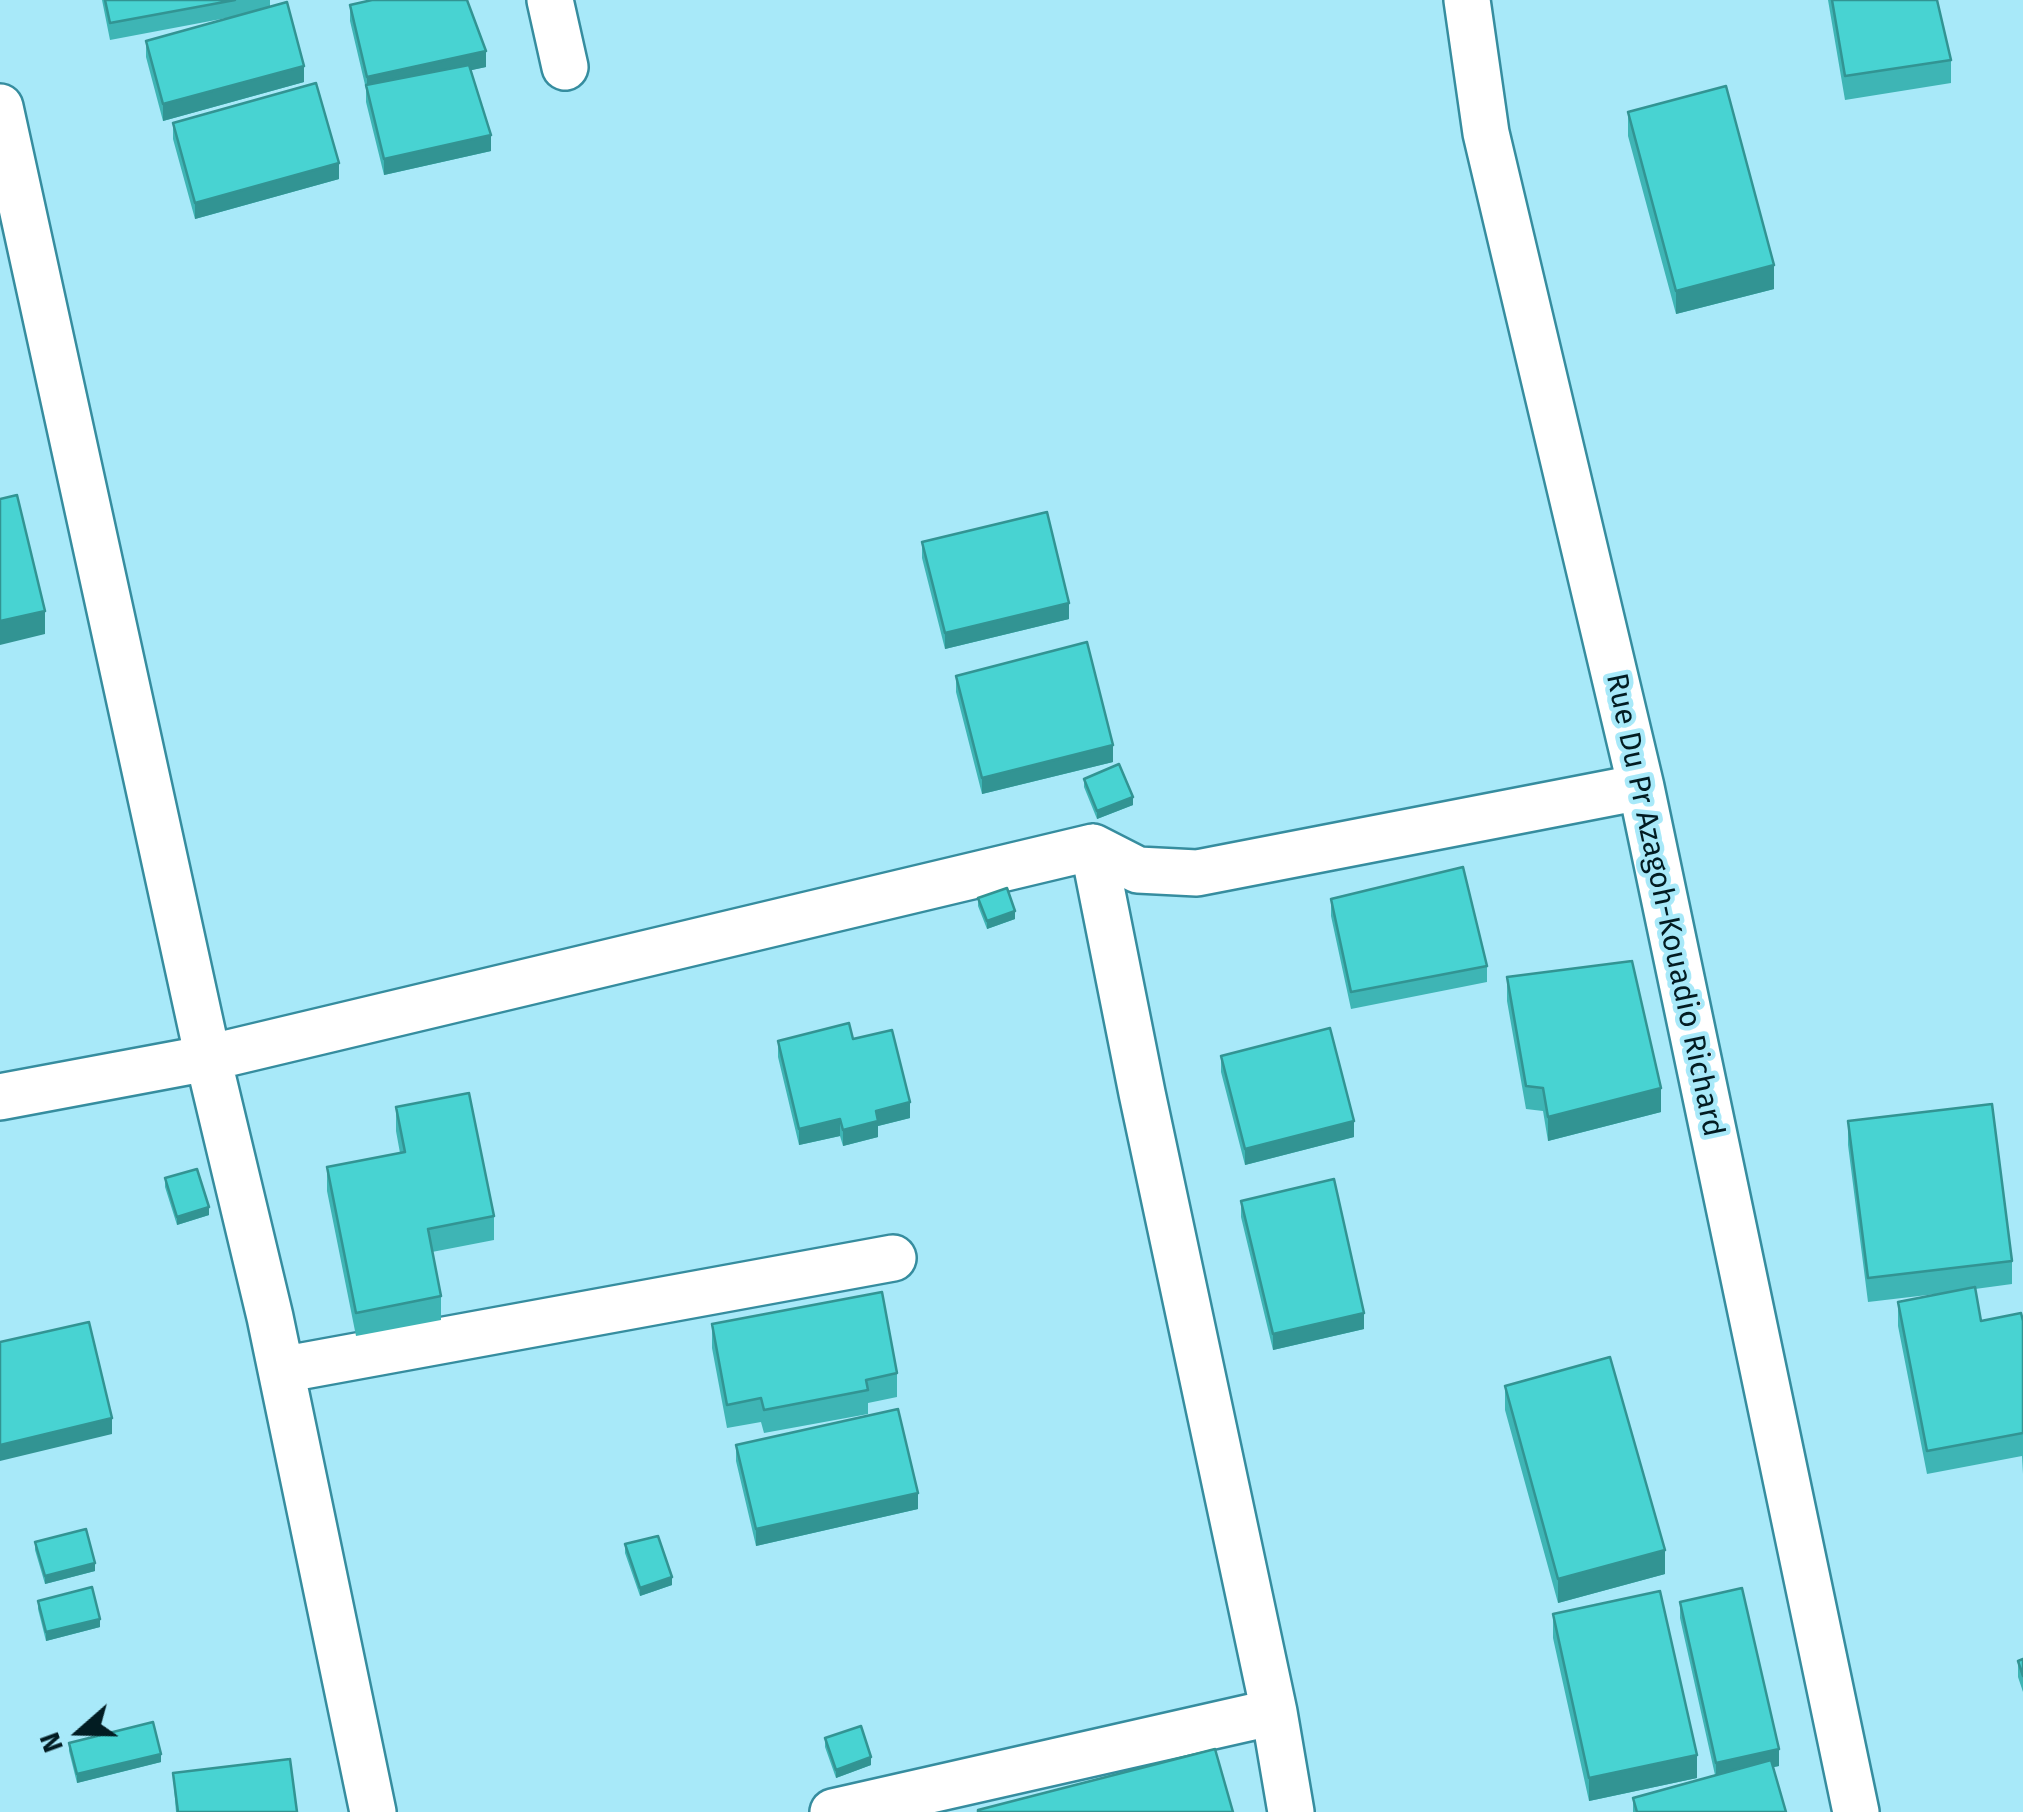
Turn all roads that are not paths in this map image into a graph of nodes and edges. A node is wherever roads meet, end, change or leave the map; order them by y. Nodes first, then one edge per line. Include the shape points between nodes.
1 (550, 0) edge
2 (1468, 0) edge
3 (565, 67) dead end
4 (0, 107) edge
5 (1642, 787) junction
6 (1094, 847) junction
7 (208, 1058) junction
8 (0, 1097) edge
9 (893, 1258) dead end
10 (281, 1370) junction
11 (1274, 1712) junction
12 (373, 1812) edge
13 (833, 1812) edge
14 (1291, 1812) edge
15 (1856, 1812) edge

1 - 3 street
2 - 5 street, Rue Du Pr Azagoh-Kouadio Richard via 1486,133
4 - 7 street
5 - 6 street via 1197,873 1138,870
5 - 15 street, Rue Du Pr Azagoh-Kouadio Richard
6 - 7 street
6 - 11 street
7 - 8 street
7 - 10 street
9 - 10 street
10 - 12 street
11 - 13 street
11 - 14 street

